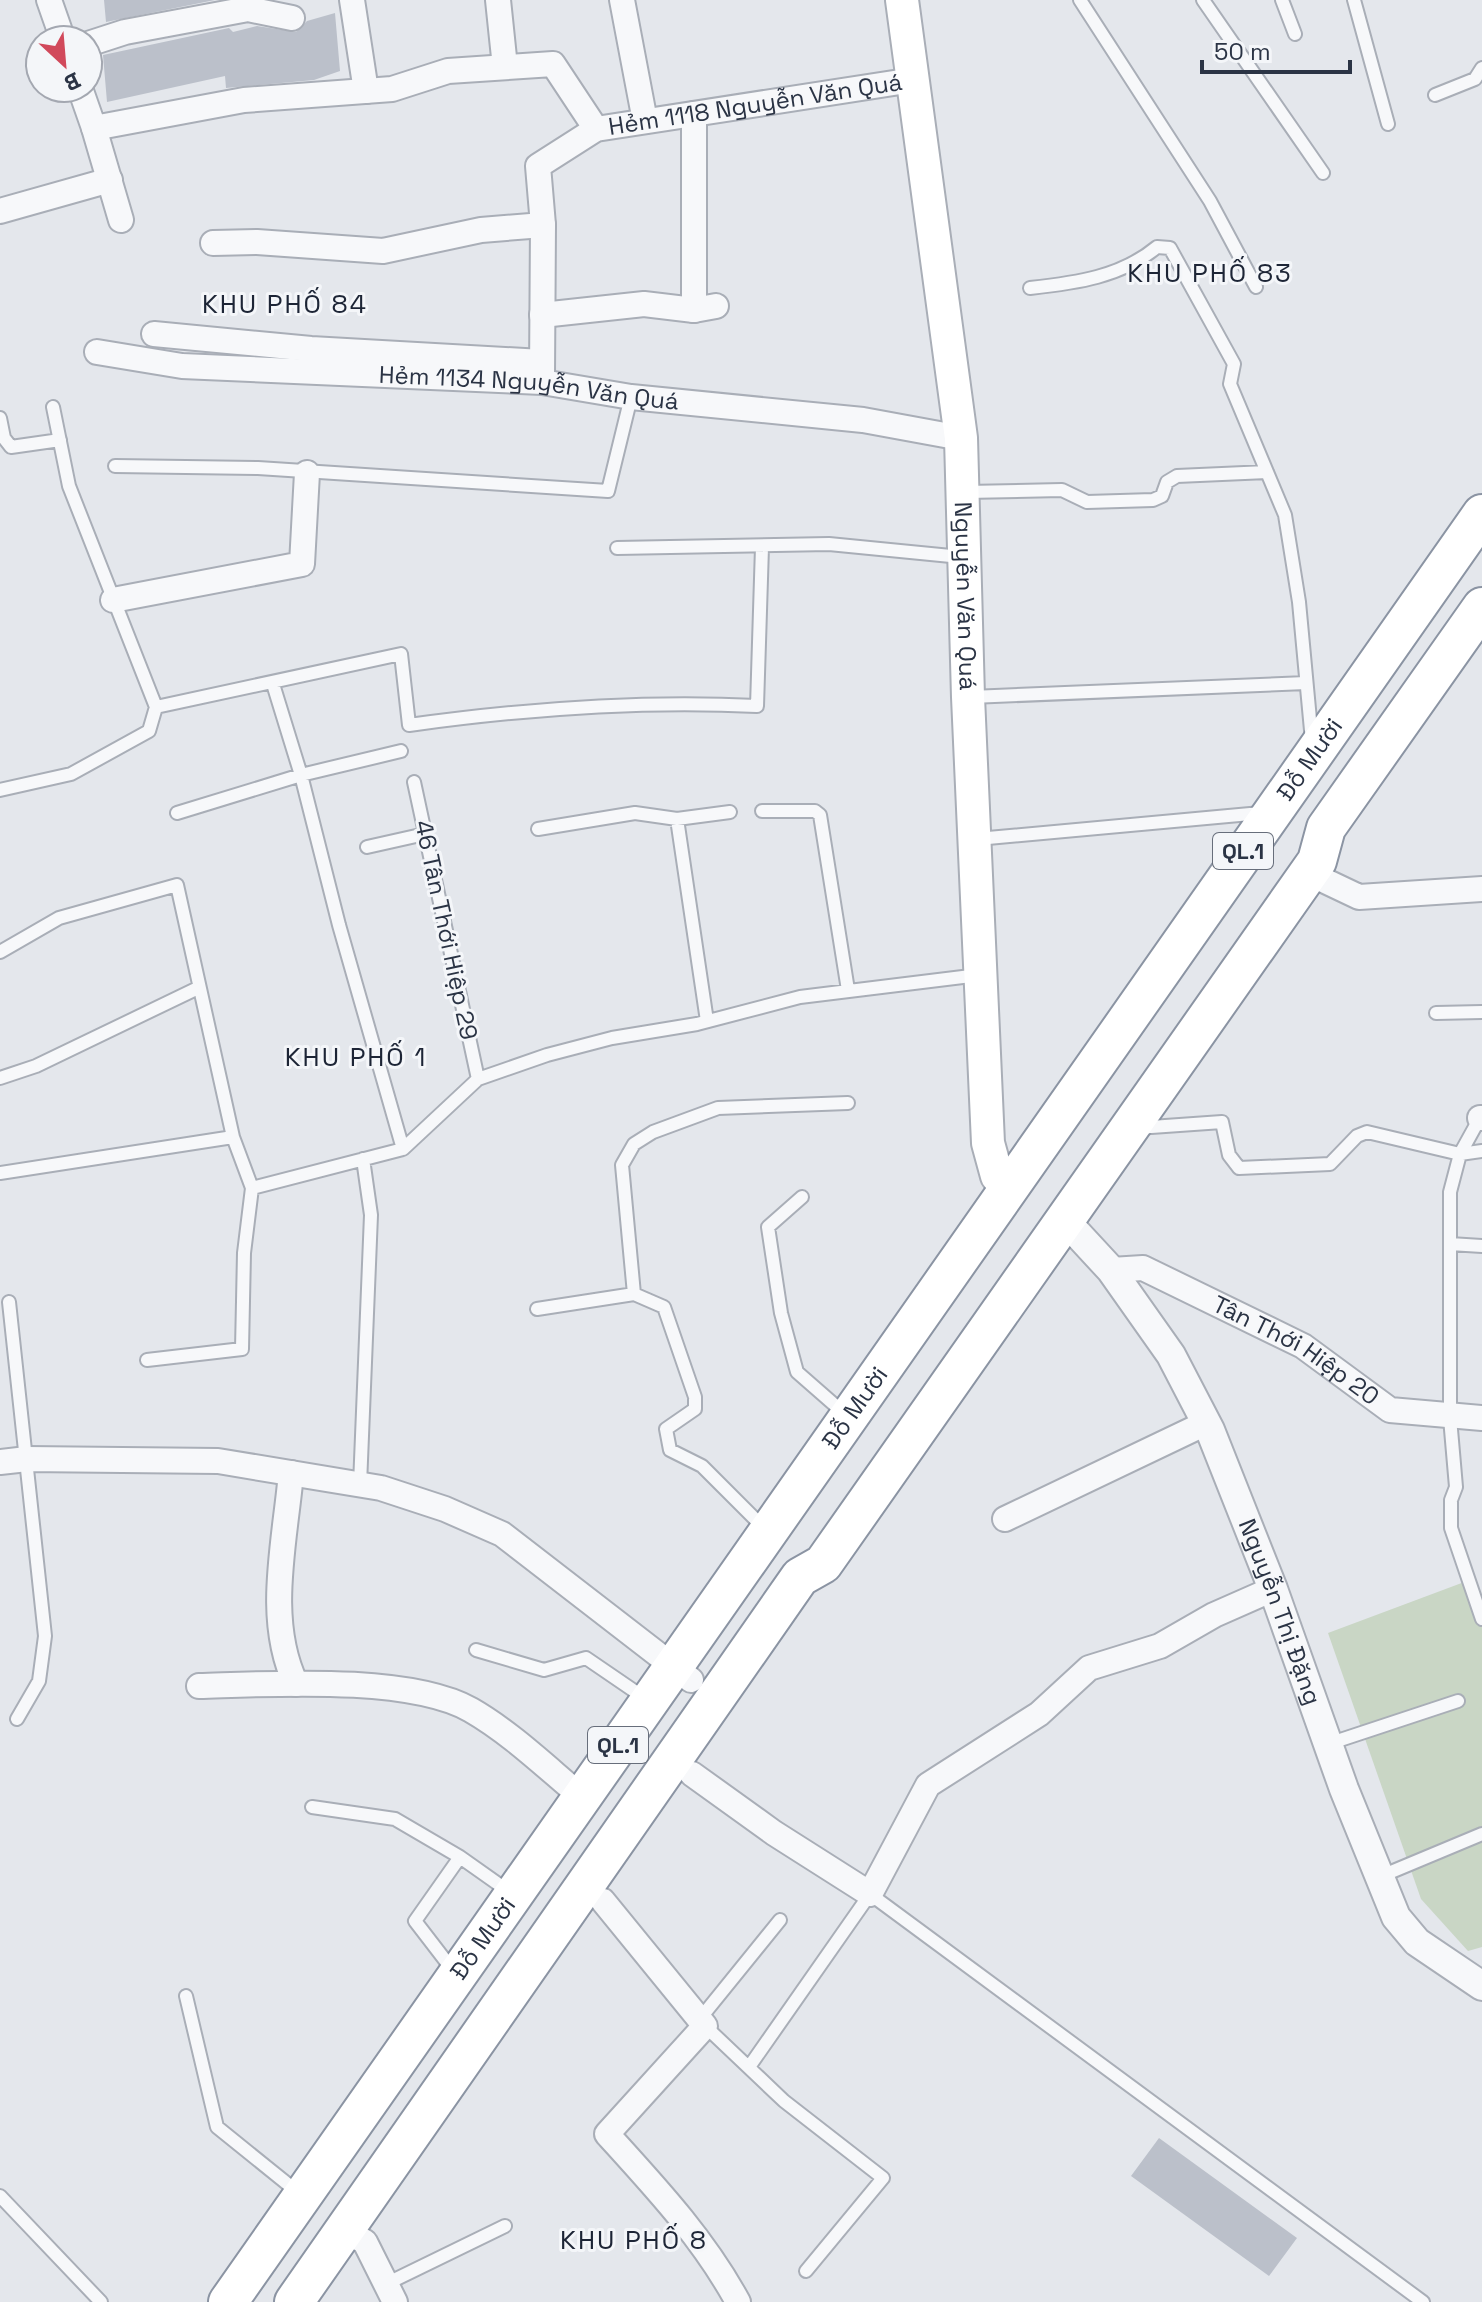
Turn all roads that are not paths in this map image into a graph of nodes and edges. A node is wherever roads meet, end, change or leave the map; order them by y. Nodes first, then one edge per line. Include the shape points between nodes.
1 (49, 0) edge
2 (352, 0) edge
3 (498, 0) edge
4 (622, 0) edge
5 (902, 0) edge
6 (1080, 0) edge
7 (1203, 0) edge
8 (1282, 0) edge
9 (1354, 0) edge
10 (292, 18) dead end
11 (57, 24) edge
12 (1295, 34) dead end
13 (104, 39) edge
14 (505, 67) junction
15 (1482, 68) edge
16 (913, 80) junction
17 (366, 91) junction
18 (1435, 95) dead end
19 (86, 104) edge
20 (694, 114) junction
21 (645, 121) junction
22 (1388, 124) dead end
23 (94, 128) junction
24 (596, 129) junction
25 (1323, 173) dead end
26 (110, 180) junction
27 (0, 211) edge
28 (121, 220) dead end
29 (543, 225) junction
30 (213, 243) dead end
31 (1256, 287) dead end
32 (1030, 288) dead end
33 (542, 315) junction
34 (154, 334) dead end
35 (97, 352) dead end
36 (542, 372) junction
37 (631, 397) junction
38 (53, 407) dead end
39 (0, 418) edge
40 (961, 438) junction
41 (60, 440) junction
42 (115, 466) dead end
43 (1267, 472) junction
44 (307, 473) junction
45 (962, 492) junction
46 (1482, 514) edge
47 (762, 547) junction
48 (617, 548) dead end
49 (1482, 550) edge
50 (964, 558) junction
51 (113, 600) junction
52 (1482, 607) edge
53 (1482, 644) edge
54 (1306, 683) junction
55 (273, 684) junction
56 (968, 697) junction
57 (156, 707) junction
58 (401, 751) dead end
59 (1314, 752) junction
60 (301, 775) junction
61 (414, 782) dead end
62 (0, 790) edge
63 (762, 811) dead end
64 (730, 812) dead end
65 (177, 813) dead end
66 (1270, 813) junction
67 (677, 819) junction
68 (538, 829) dead end
69 (425, 834) junction
70 (974, 839) junction
71 (367, 847) dead end
72 (1319, 878) junction
73 (1482, 889) edge
74 (0, 952) edge
75 (979, 975) junction
76 (198, 988) junction
77 (848, 990) junction
78 (1482, 1012) edge
79 (1436, 1013) dead end
80 (707, 1021) junction
81 (0, 1078) edge
82 (478, 1079) junction
83 (848, 1103) dead end
84 (1481, 1117) edge
85 (1138, 1128) junction
86 (233, 1137) junction
87 (403, 1149) junction
88 (1482, 1151) edge
89 (1460, 1154) junction
90 (363, 1159) junction
91 (0, 1173) edge
92 (252, 1188) junction
93 (1013, 1193) junction
94 (802, 1197) dead end
95 (1068, 1225) junction
96 (1450, 1244) junction
97 (1482, 1246) edge
98 (1111, 1270) junction
99 (634, 1294) junction
100 (9, 1302) dead end
101 (537, 1309) dead end
102 (147, 1360) dead end
103 (847, 1416) junction
104 (1450, 1418) junction
105 (1482, 1418) edge
106 (1206, 1423) junction
107 (27, 1459) junction
108 (0, 1462) edge
109 (291, 1473) junction
110 (360, 1485) junction
111 (1005, 1519) dead end
112 (767, 1531) junction
113 (1273, 1589) junction
114 (1482, 1619) edge
115 (476, 1650) dead end
116 (682, 1673) junction
117 (296, 1684) junction
118 (199, 1686) dead end
119 (649, 1701) junction
120 (1458, 1701) dead end
121 (17, 1719) dead end
122 (1328, 1744) junction
123 (692, 1774) junction
124 (582, 1797) junction
125 (312, 1807) dead end
126 (1482, 1834) edge
127 (460, 1857) junction
128 (1379, 1877) junction
129 (870, 1894) junction
130 (513, 1895) junction
131 (603, 1901) junction
132 (780, 1920) dead end
133 (457, 1976) junction
134 (1482, 1986) edge
135 (186, 1996) dead end
136 (702, 2023) junction
137 (749, 2067) junction
138 (0, 2196) edge
139 (302, 2196) junction
140 (505, 2226) dead end
141 (355, 2236) junction
142 (806, 2271) dead end
143 (390, 2293) edge
144 (101, 2302) edge
145 (228, 2302) edge
146 (254, 2302) edge
147 (294, 2302) edge
148 (323, 2302) edge
149 (738, 2302) edge
150 (1423, 2302) edge

1 - 11 street
2 - 17 street
3 - 14 street
4 - 21 street
5 - 16 main road, Nguyễn Văn Quá
6 - 31 lane via 1210,201
7 - 25 lane
8 - 12 lane
9 - 22 lane
10 - 13 street via 248,9
14 - 17 street via 448,71 392,89
14 - 24 street via 553,64
15 - 18 lane via 1475,79
16 - 20 street, Hẻm 1118 Nguyễn Văn Quá
16 - 40 main road, Nguyễn Văn Quá
17 - 23 street via 244,100
19 - 23 street
20 - 21 street, Hẻm 1118 Nguyễn Văn Quá
20 - 33 street via 705,308 644,304
21 - 24 street, Hẻm 1118 Nguyễn Văn Quá
23 - 26 street
24 - 29 street via 538,166
26 - 27 street
26 - 28 street
29 - 30 street via 481,230 383,251
29 - 33 street
32 - 43 lane via 1084,282 1139,261 1157,247 1170,248 1234,364 1230,384
33 - 36 street
34 - 36 street
35 - 36 street, Hẻm 1134 Nguyễn Văn Quá via 182,366
36 - 37 street, Hẻm 1134 Nguyễn Văn Quá
37 - 40 street, Hẻm 1134 Nguyễn Văn Quá via 863,420
37 - 44 lane via 608,491 391,474
38 - 41 lane
39 - 41 lane via 11,447
40 - 45 main road, Nguyễn Văn Quá
41 - 51 lane via 69,486
42 - 44 lane
43 - 45 lane via 1177,476 1167,482 1162,496 1146,500 1087,502 1062,490
43 - 54 lane via 1285,515
44 - 51 street via 302,564
45 - 50 main road, Nguyễn Văn Quá
46 - 59 highway, Đỗ Mười / QL.1
47 - 48 lane
47 - 50 lane via 829,544
47 - 55 lane via 757,706 695,703 541,710 409,725 401,654
49 - 93 highway, Đỗ Mười / QL.1 via 1302,806 1274,822
50 - 56 main road, Nguyễn Văn Quá
51 - 57 lane
52 - 85 highway, QL.1 via 1326,828 1317,861
53 - 72 highway, QL.1
54 - 56 lane
54 - 59 lane
55 - 57 lane
55 - 60 lane
56 - 70 main road, Nguyễn Văn Quá
57 - 62 lane via 149,731 71,774
58 - 60 lane
59 - 66 highway, Đỗ Mười / QL.1
60 - 65 lane
60 - 87 lane
61 - 69 lane, 46 Tân Thới Hiệp 29
63 - 77 lane via 820,815
64 - 67 lane
66 - 70 lane
66 - 93 highway, Đỗ Mười / QL.1
67 - 68 lane via 635,813
67 - 80 lane
69 - 71 lane
69 - 82 lane, 46 Tân Thới Hiệp 29
70 - 75 main road, Nguyễn Văn Quá
72 - 73 street via 1359,897
72 - 85 highway, QL.1
74 - 76 lane via 59,918 177,885
75 - 77 lane
75 - 93 main road, Nguyễn Văn Quá via 991,1164
76 - 81 lane
76 - 86 lane
77 - 80 lane
78 - 79 lane
80 - 82 lane via 612,1038
82 - 87 lane
83 - 99 lane via 718,1108 634,1144 622,1165
84 - 89 lane
85 - 89 lane via 1222,1122 1229,1155 1239,1168 1330,1164 1367,1132
85 - 95 highway, QL.1
86 - 91 lane
86 - 92 lane
87 - 90 lane
88 - 89 lane
89 - 96 lane via 1450,1192
90 - 92 lane
90 - 110 lane via 371,1215
92 - 102 lane via 242,1349
93 - 103 highway, Đỗ Mười / QL.1
93 - 116 highway, Đỗ Mười / QL.1 via 781,1533 769,1564
94 - 103 lane via 768,1227 781,1313 797,1372
95 - 98 street, Nguyễn Thị Đặng
95 - 123 highway, QL.1
95 - 141 highway, QL.1 via 823,1564 800,1577
96 - 97 lane
96 - 104 lane
98 - 104 street, Tân Thới Hiệp 20 via 1143,1268 1303,1346 1390,1410
98 - 106 street, Nguyễn Thị Đặng via 1171,1355
99 - 101 lane
99 - 112 lane via 664,1307 695,1397 695,1409 666,1429 670,1450 702,1466
100 - 107 lane
103 - 112 highway, Đỗ Mười / QL.1
104 - 105 street, Tân Thới Hiệp 20
104 - 114 lane via 1456,1487 1451,1528
106 - 111 street
106 - 113 street, Nguyễn Thị Đặng
107 - 108 street
107 - 109 street via 218,1461
107 - 121 lane via 45,1636 39,1681
109 - 110 street
109 - 117 street via 278,1618 285,1662
110 - 116 street via 445,1509 502,1534
112 - 116 highway, Đỗ Mười / QL.1
113 - 122 street, Nguyễn Thị Đặng
113 - 129 street via 1160,1646 1089,1668 1039,1714 928,1785
115 - 119 lane via 544,1670 586,1658
116 - 119 highway, Đỗ Mười / QL.1
116 - 146 highway, Đỗ Mười / QL.1
117 - 118 street
117 - 124 street via 421,1693 470,1709
119 - 124 highway, Đỗ Mười / QL.1
120 - 122 lane
122 - 128 street, Nguyễn Thị Đặng
123 - 129 street
123 - 131 highway, QL.1
124 - 130 highway, Đỗ Mười / QL.1
125 - 127 lane via 395,1819
126 - 128 lane
127 - 130 lane
127 - 133 lane via 415,1921
128 - 134 street, Nguyễn Thị Đặng via 1396,1917 1417,1942
129 - 137 lane
129 - 150 lane
130 - 133 highway, Đỗ Mười / QL.1
131 - 136 street
131 - 141 highway, QL.1
132 - 136 lane
133 - 139 highway, Đỗ Mười / QL.1
135 - 139 lane via 217,2127
136 - 137 lane
136 - 149 street via 607,2134 714,2258
137 - 142 lane via 883,2178
138 - 144 lane
139 - 145 highway, Đỗ Mười / QL.1
140 - 143 lane
141 - 143 street
141 - 147 highway, QL.1
141 - 148 highway, QL.1

